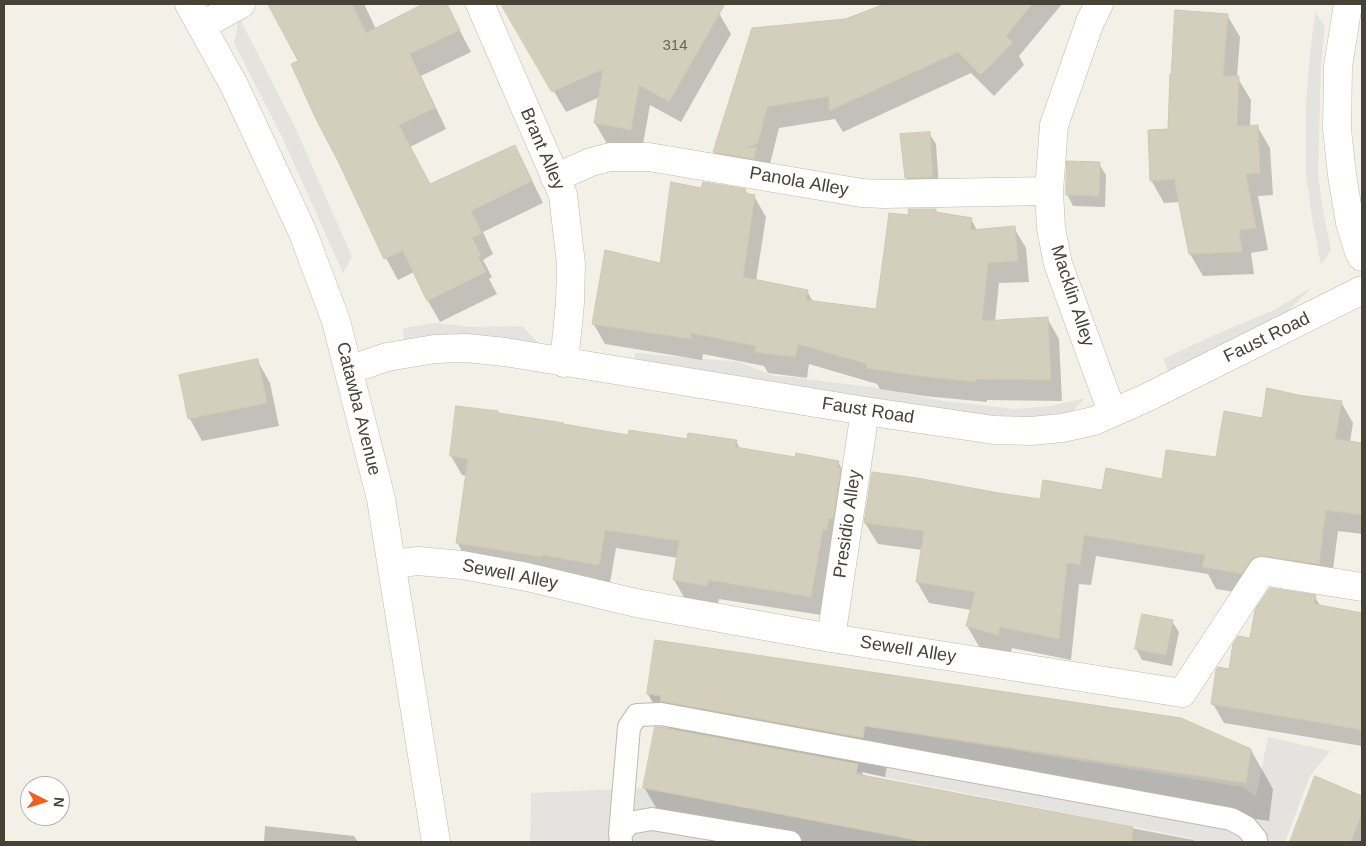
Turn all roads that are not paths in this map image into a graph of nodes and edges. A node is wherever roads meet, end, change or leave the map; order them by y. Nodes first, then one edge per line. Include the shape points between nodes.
1 (241, 4) edge
2 (480, 4) edge
3 (1099, 4) edge
4 (1348, 4) edge
5 (195, 15) edge
6 (555, 178) junction
7 (1049, 191) junction
8 (1362, 258) edge
9 (1362, 290) edge
10 (564, 363) junction
11 (349, 370) junction
12 (864, 411) junction
13 (1112, 412) junction
14 (392, 564) junction
15 (1362, 587) edge
16 (831, 638) junction
17 (620, 838) edge
18 (436, 842) edge
19 (790, 842) edge
20 (1256, 842) edge

1 - 5 street
2 - 6 street, Brant Alley
3 - 7 street, Macklin Alley via 1054,126
4 - 8 street via 1338,66 1337,130 1350,223
5 - 11 street, Catawba Avenue via 234,85 303,233 336,321
6 - 7 street, Panola Alley via 610,157 649,157 862,193
6 - 10 street, Brant Alley via 562,196 571,264
7 - 13 street, Macklin Alley via 1051,228 1058,264
9 - 13 street, Faust Road
10 - 11 street, Faust Road via 506,352 435,349 387,357
10 - 12 street, Faust Road
11 - 14 street, Catawba Avenue via 381,499
12 - 13 street, Faust Road via 994,430 1031,431 1062,428
12 - 16 street, Presidio Alley
14 - 16 street, Sewell Alley via 418,561 462,565 636,603
14 - 18 street, Catawba Avenue
15 - 16 street, Sewell Alley via 1262,571 1182,693
17 - 19 lane via 628,823 652,819
17 - 20 lane via 629,727 637,715 661,714 1230,819 1246,827

